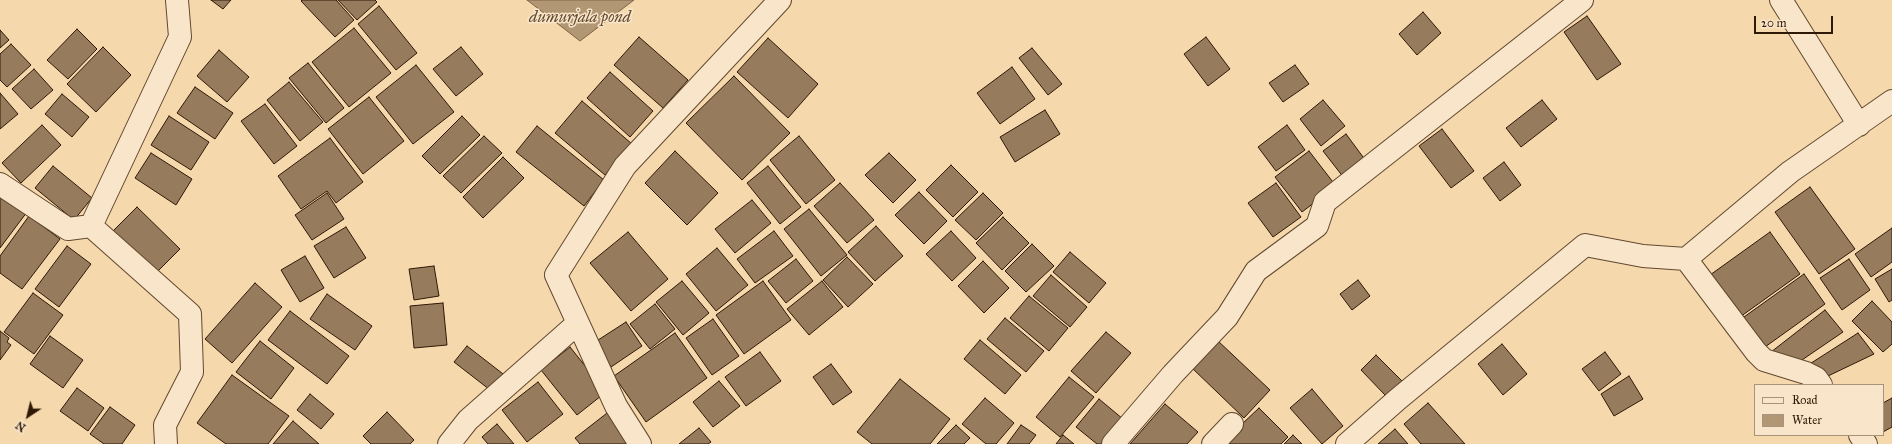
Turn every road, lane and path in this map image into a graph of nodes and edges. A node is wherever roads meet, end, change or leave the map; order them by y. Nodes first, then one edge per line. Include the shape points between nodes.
1 (177, 0) edge
2 (780, 0) edge
3 (1582, 0) edge
4 (1781, 0) edge
5 (1892, 102) edge
6 (1859, 125) junction
7 (0, 184) edge
8 (91, 226) junction
9 (1686, 259) junction
10 (578, 323) junction
11 (1820, 384) edge
12 (1232, 424) dead end
13 (166, 444) edge
14 (449, 444) edge
15 (640, 444) edge
16 (1113, 444) edge
17 (1213, 444) edge
18 (1347, 444) edge

1 - 8 street via 180,37
2 - 10 street via 625,166 556,275
3 - 16 street via 1325,202 1316,226 1256,271 1227,317 1173,374
4 - 6 street
5 - 6 street
6 - 9 street via 1790,172
7 - 8 street via 68,229
8 - 13 street via 190,314 192,372 165,425
9 - 11 street via 1764,360 1806,373 1816,378
9 - 18 street via 1643,256 1585,245
10 - 14 street via 468,420
10 - 15 street via 616,406
12 - 17 street

